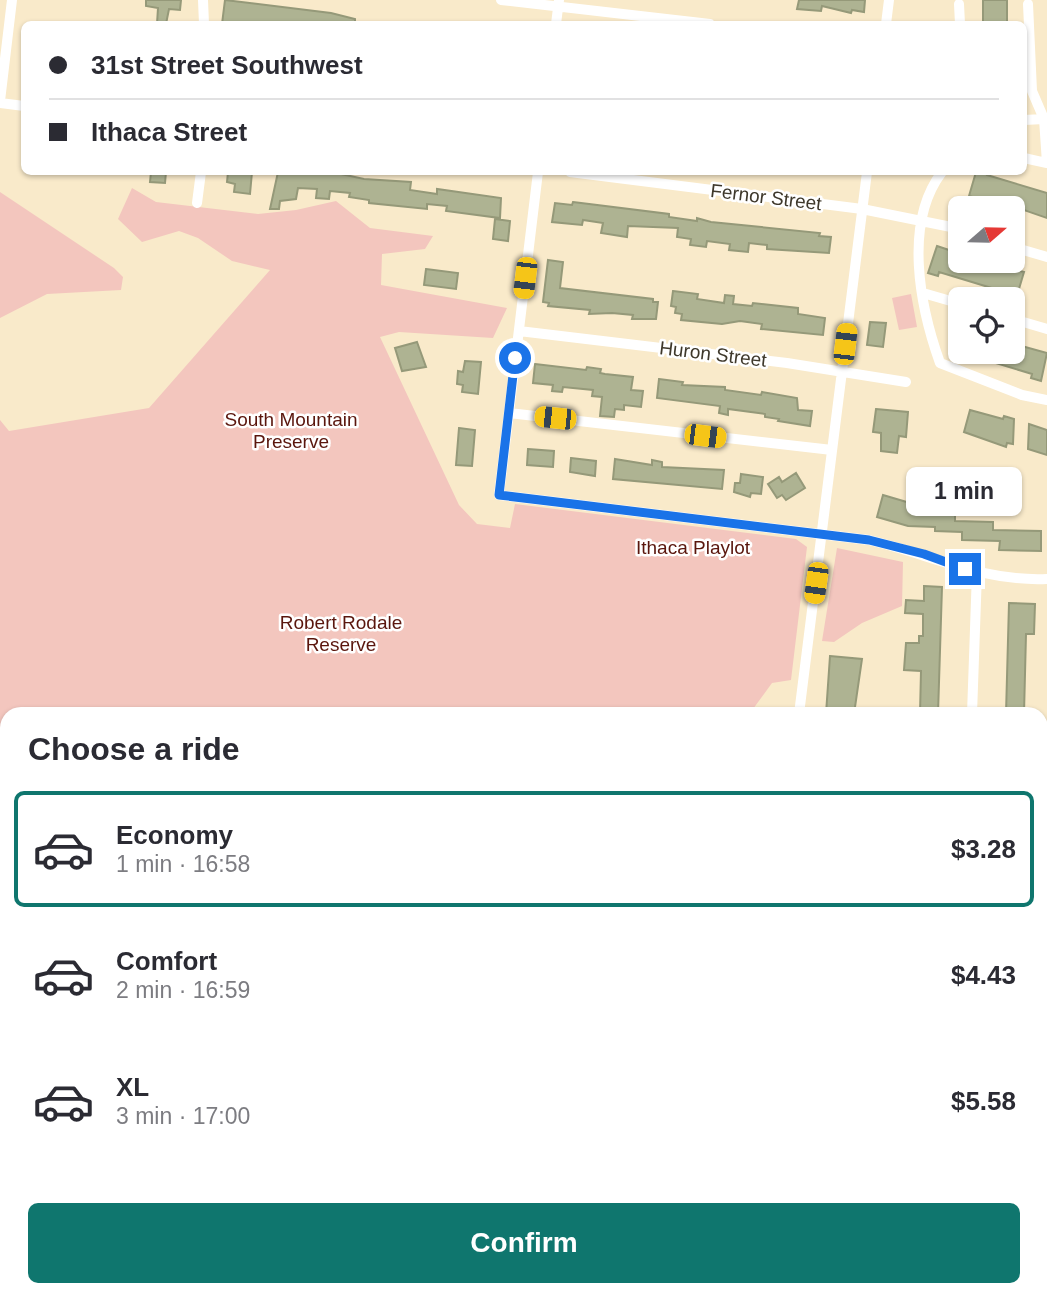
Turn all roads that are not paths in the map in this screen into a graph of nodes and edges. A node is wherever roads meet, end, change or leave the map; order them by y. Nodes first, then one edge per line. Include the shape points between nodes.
1 (12, 0) edge
2 (204, 0) edge
3 (501, 0) edge
4 (889, 0) edge
5 (558, 3) edge
6 (959, 4) dead end
7 (1028, 4) dead end
8 (204, 21) edge
9 (556, 21) edge
10 (688, 21) edge
11 (886, 21) edge
12 (960, 21) edge
13 (0, 102) edge
14 (21, 106) edge
15 (1046, 119) edge
16 (1027, 120) edge
17 (1027, 159) edge
18 (201, 175) edge
19 (538, 175) edge
20 (594, 175) edge
21 (867, 175) edge
22 (940, 175) edge
23 (197, 203) dead end
24 (862, 209) junction
25 (922, 222) junction
26 (948, 227) edge
27 (1026, 251) edge
28 (1047, 257) edge
29 (923, 293) junction
30 (948, 300) edge
31 (1025, 323) edge
32 (1047, 329) edge
33 (519, 331) junction
34 (842, 371) junction
35 (906, 382) dead end
36 (1047, 400) edge
37 (509, 413) junction
38 (832, 450) junction
39 (822, 533) junction
40 (977, 572) junction
41 (1047, 579) edge
42 (800, 707) edge
43 (972, 707) edge

1 - 13 street
2 - 8 street
3 - 5 street
4 - 11 street
5 - 9 street
5 - 10 street
6 - 12 street
7 - 15 street via 1031,91
13 - 14 street
15 - 16 street
15 - 17 street via 1047,163
18 - 23 street
19 - 33 street
20 - 24 street, Fernor Street
21 - 24 street
22 - 25 street via 930,188
24 - 25 street, Fernor Street
24 - 34 street
25 - 26 street, Fernor Street
25 - 29 street via 919,266
27 - 28 street
29 - 30 street
29 - 36 street via 940,363
31 - 32 street
33 - 34 street, Huron Street
33 - 37 street
34 - 35 street, Huron Street
34 - 38 street
37 - 38 street
37 - 39 street via 499,495
38 - 39 street
39 - 40 street via 899,547
39 - 42 street
40 - 41 street
40 - 43 street

